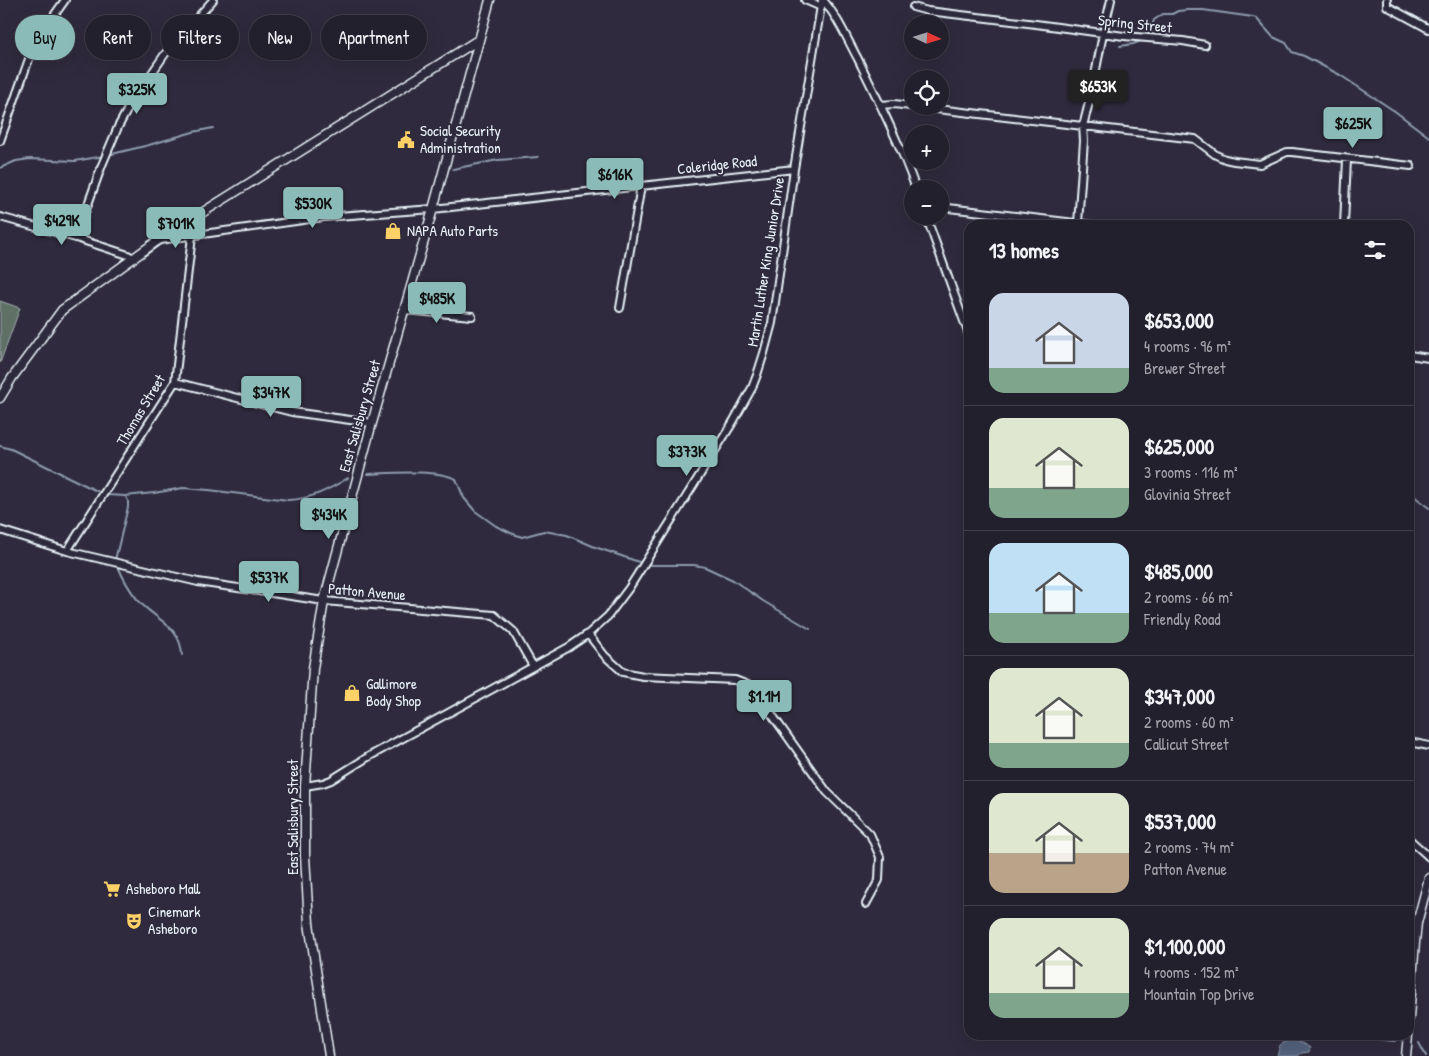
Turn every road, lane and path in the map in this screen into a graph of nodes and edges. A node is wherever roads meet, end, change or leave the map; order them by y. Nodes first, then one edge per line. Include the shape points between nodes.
1 (65, 0) edge
2 (213, 0) edge
3 (490, 0) edge
4 (806, 0) edge
5 (1111, 0) edge
6 (1387, 0) edge
7 (822, 2) edge
8 (913, 7) dead end
9 (1429, 29) edge
10 (1103, 34) junction
11 (478, 40) junction
12 (1205, 45) dead end
13 (881, 105) junction
14 (1083, 126) junction
15 (0, 141) edge
16 (1347, 159) junction
17 (1411, 166) dead end
18 (794, 169) junction
19 (913, 180) edge
20 (641, 186) junction
21 (949, 208) edge
22 (433, 209) junction
23 (0, 217) edge
24 (1052, 220) edge
25 (1078, 220) edge
26 (1344, 220) edge
27 (182, 225) junction
28 (929, 225) edge
29 (192, 236) junction
30 (76, 238) junction
31 (157, 241) junction
32 (133, 258) junction
33 (620, 308) dead end
34 (404, 310) junction
35 (964, 312) edge
36 (472, 316) dead end
37 (1414, 356) edge
38 (1429, 358) edge
39 (175, 382) junction
40 (0, 398) edge
41 (372, 423) junction
42 (0, 530) edge
43 (67, 551) junction
44 (324, 600) junction
45 (588, 634) junction
46 (534, 666) junction
47 (1414, 743) edge
48 (1429, 746) edge
49 (305, 786) junction
50 (1414, 844) edge
51 (1429, 857) edge
52 (1429, 878) edge
53 (866, 904) dead end
54 (1414, 942) edge
55 (1408, 1040) edge
56 (329, 1056) edge
57 (1406, 1056) edge

1 - 15 street via 29,60
2 - 30 street via 165,54 130,105 102,165
3 - 11 main road, East Salisbury Street
4 - 7 street
5 - 10 street
6 - 9 street via 1386,6
7 - 13 street via 837,18
7 - 18 street, Martin Luther King Junior Drive
8 - 10 street, Spring Street
10 - 12 street, Spring Street
10 - 14 street
11 - 22 main road, East Salisbury Street
11 - 27 main road
13 - 14 street
13 - 19 street
14 - 16 street via 1195,139 1216,155 1234,161 1260,164 1287,152
14 - 25 street
16 - 17 street
16 - 26 street
18 - 20 street, Coleridge Road
18 - 45 street, Martin Luther King Junior Drive via 772,323 752,388 629,588 608,616
20 - 22 street, Coleridge Road
20 - 33 street
21 - 24 street
22 - 29 street, Coleridge Road via 324,217
22 - 34 main road, East Salisbury Street
23 - 30 street
27 - 29 street
27 - 31 main road
28 - 35 street
29 - 31 street, Coleridge Road
29 - 39 street, Thomas Street
30 - 32 street
31 - 32 main road
32 - 40 main road via 62,310
34 - 36 street
34 - 41 main road, East Salisbury Street
37 - 38 street
39 - 41 street via 292,412
39 - 43 street, Thomas Street
41 - 44 main road, East Salisbury Street
42 - 43 street, Patton Avenue
43 - 44 street, Patton Avenue via 198,582
44 - 46 street, Patton Avenue via 494,615 514,631
44 - 49 main road, East Salisbury Street via 313,668
45 - 46 street, Martin Luther King Junior Drive
45 - 53 street via 623,672 643,676 735,680 750,686 827,792 870,834 880,857 878,880
46 - 49 street, Martin Luther King Junior Drive via 331,780
47 - 48 street
49 - 56 main road, East Salisbury Street via 309,923
50 - 51 street
52 - 54 main road
55 - 57 main road

